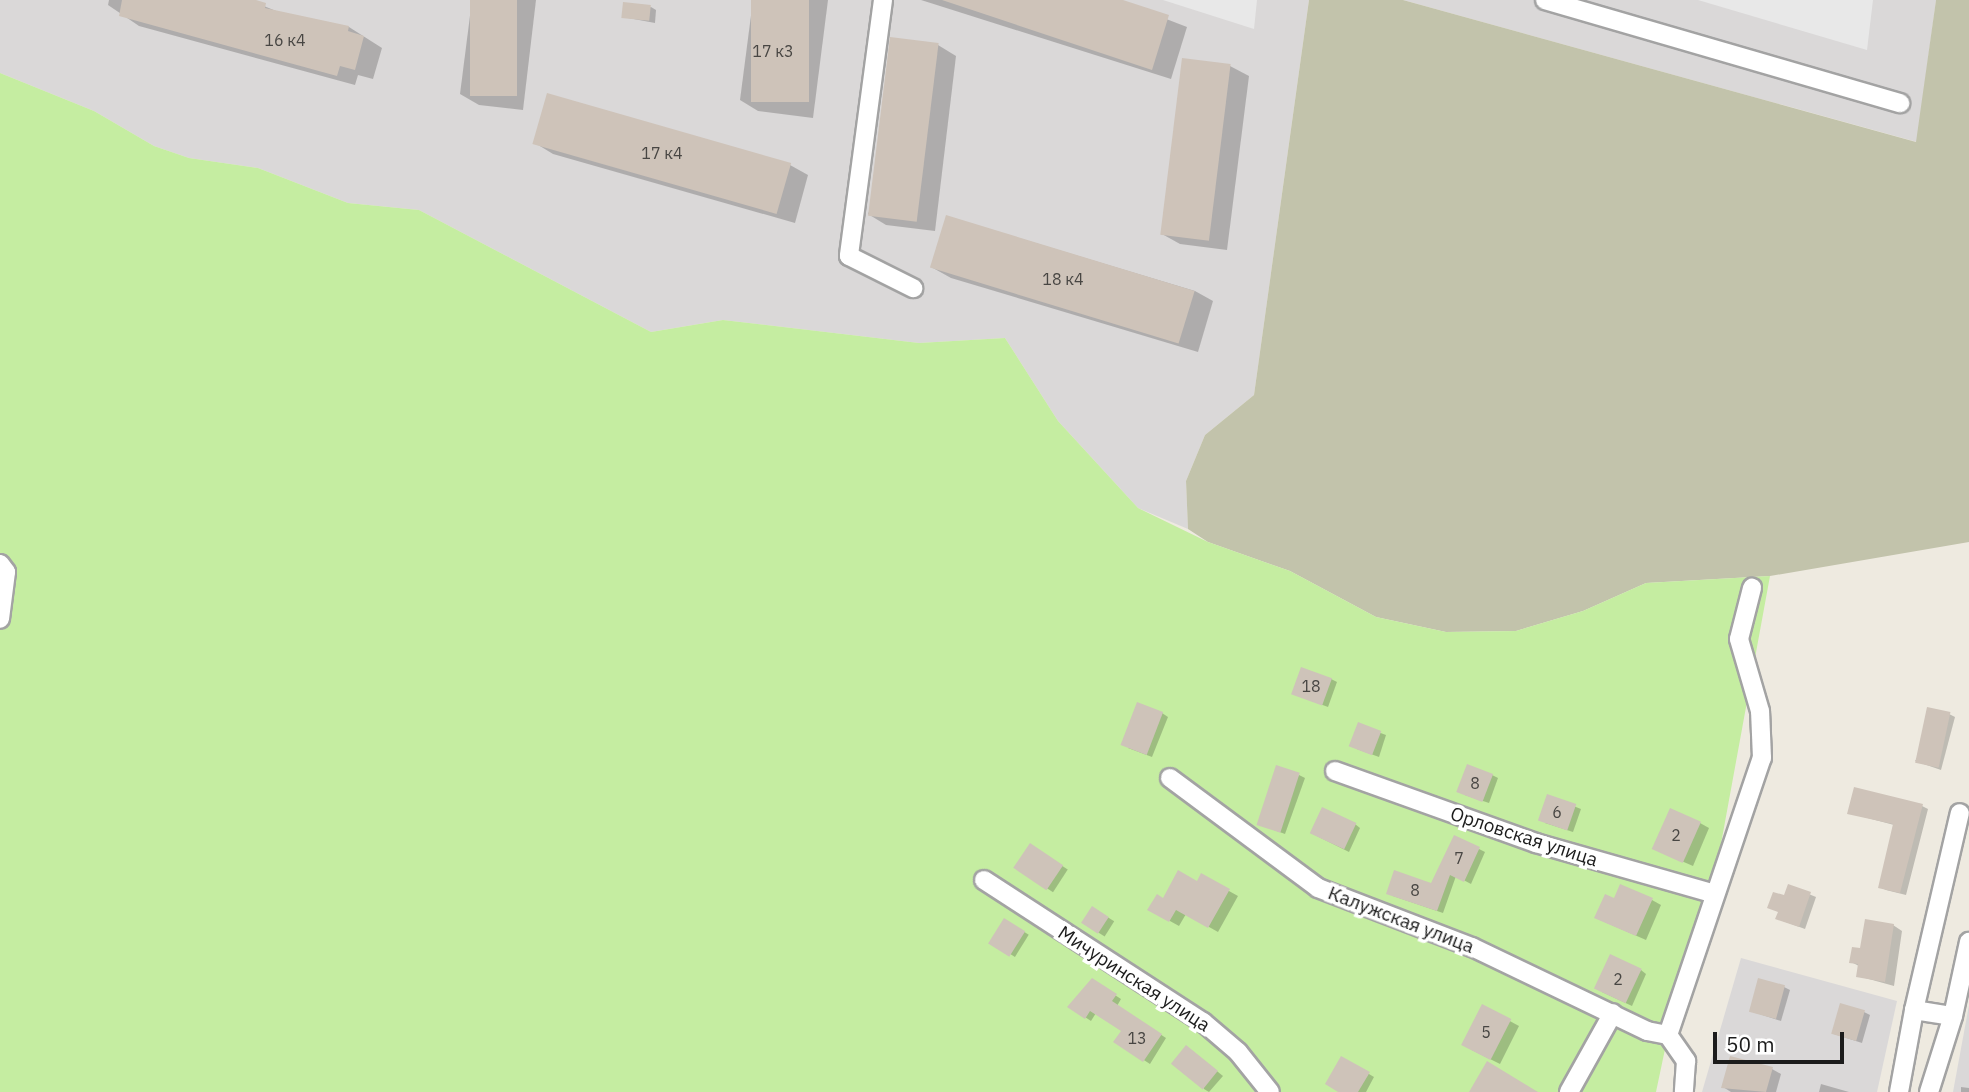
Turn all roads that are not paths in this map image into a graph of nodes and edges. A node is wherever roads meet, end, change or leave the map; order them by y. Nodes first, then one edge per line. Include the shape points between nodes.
1 (883, 0) edge
2 (1545, 0) edge
3 (1900, 103) dead end
4 (913, 288) dead end
5 (0, 564) edge
6 (1752, 587) dead end
7 (0, 619) edge
8 (1335, 771) dead end
9 (1170, 778) dead end
10 (1960, 813) dead end
11 (984, 880) dead end
12 (1715, 894) junction
13 (1969, 942) edge
14 (1914, 1010) junction
15 (1613, 1013) junction
16 (1953, 1016) junction
17 (1668, 1035) junction
18 (1270, 1092) edge
19 (1569, 1092) edge
20 (1684, 1092) edge
21 (1899, 1092) edge
22 (1929, 1092) edge

1 - 4 street via 849,256
2 - 3 street
5 - 7 street via 6,572
6 - 12 street via 1739,639 1760,712 1762,758
8 - 12 street, Орловская улица via 1536,843
9 - 15 street, Калужская улица via 1318,888 1472,947
10 - 14 street
11 - 18 street, Мичуринская улица via 1203,1022 1238,1052
12 - 17 street
13 - 16 street
14 - 16 street
14 - 21 street
15 - 17 street, Калужская улица via 1647,1031
15 - 19 street
16 - 22 street
17 - 20 street via 1686,1061

